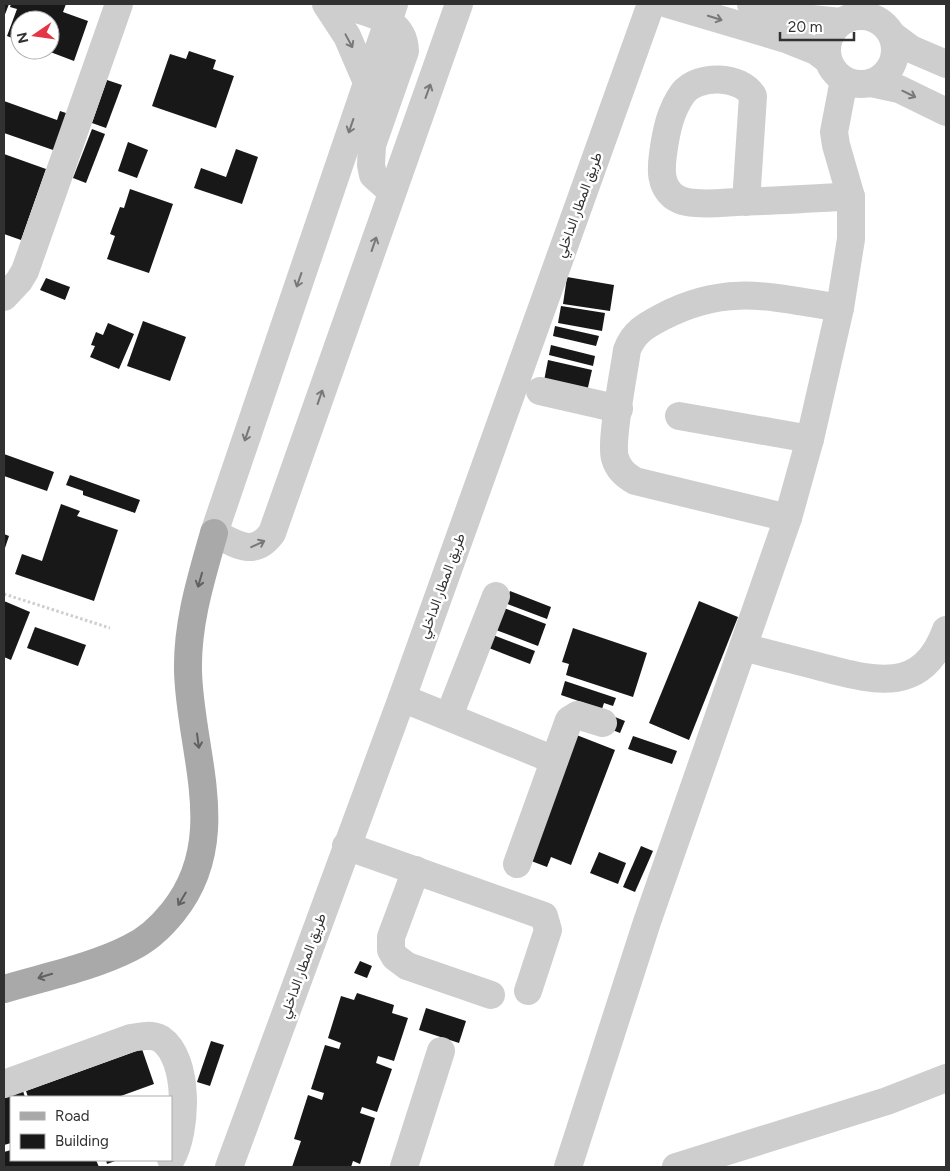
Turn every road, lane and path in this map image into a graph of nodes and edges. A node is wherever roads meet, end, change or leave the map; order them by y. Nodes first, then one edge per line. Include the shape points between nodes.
1 (119, 4) edge
2 (326, 4) edge
3 (341, 4) edge
4 (459, 4) edge
5 (651, 4) edge
6 (668, 4) edge
7 (751, 4) edge
8 (391, 12) edge
9 (885, 20) edge
10 (841, 22) junction
11 (946, 64) edge
12 (848, 74) junction
13 (366, 80) junction
14 (946, 112) edge
15 (392, 192) junction
16 (851, 197) junction
17 (746, 202) junction
18 (4, 297) edge
19 (840, 308) junction
20 (540, 391) dead end
21 (619, 409) junction
22 (679, 416) dead end
23 (810, 439) junction
24 (788, 518) junction
25 (214, 534) junction
26 (4, 594) edge
27 (496, 596) dead end
28 (110, 628) dead end
29 (946, 630) edge
30 (743, 647) junction
31 (402, 698) junction
32 (449, 716) junction
33 (603, 723) dead end
34 (554, 760) junction
35 (346, 846) junction
36 (517, 864) dead end
37 (416, 870) junction
38 (4, 989) edge
39 (528, 991) dead end
40 (491, 995) dead end
41 (441, 1051) dead end
42 (946, 1078) edge
43 (4, 1084) edge
44 (172, 1156) edge
45 (230, 1167) edge
46 (404, 1167) edge
47 (568, 1167) edge
48 (676, 1167) edge

1 - 18 street via 25,271
2 -> 13 street via 347,36
3 - 8 street
15 -> 4 street
5 - 31 street, طريق المطار الداخلي
6 -> 12 street via 786,39 816,51
7 - 10 street via 802,18
8 - 13 street
8 - 15 street via 402,33 406,51 370,154 373,175
9 - 10 street via 859,15
9 - 11 street via 911,50
9 - 12 street via 895,45 892,64 887,72
10 - 12 street via 828,39
12 -> 14 street via 894,88
12 - 16 street via 834,132
13 -> 25 street
25 -> 15 street via 251,548 260,546 272,533
16 - 17 street
16 - 19 street via 850,239
17 - 17 street via 684,202 666,188 661,164 668,122 681,96 694,84 711,80 740,84 753,96
19 - 21 street via 747,295 685,305 644,327 631,340
19 - 23 street
20 - 21 street
21 - 24 street via 614,456 618,466 630,478
22 - 23 street
23 - 24 street
24 - 30 street
25 -> 38 main road via 195,599 188,671 205,797 198,867 182,901 158,930 130,948
26 - 28 path
27 - 32 street
29 - 30 street via 930,662 908,675 884,680 860,677
30 - 47 street via 647,922
31 - 32 street
31 - 35 street, طريق المطار الداخلي
32 - 34 street
33 - 34 street via 572,716
34 - 36 street
35 - 37 street
35 - 45 street, طريق المطار الداخلي
37 - 39 street via 544,916 548,930
37 - 40 street via 391,937 394,957 407,966
41 - 46 street
42 - 48 street via 887,1101
43 - 44 street via 131,1038 146,1035 160,1039 171,1050 183,1110 181,1131

